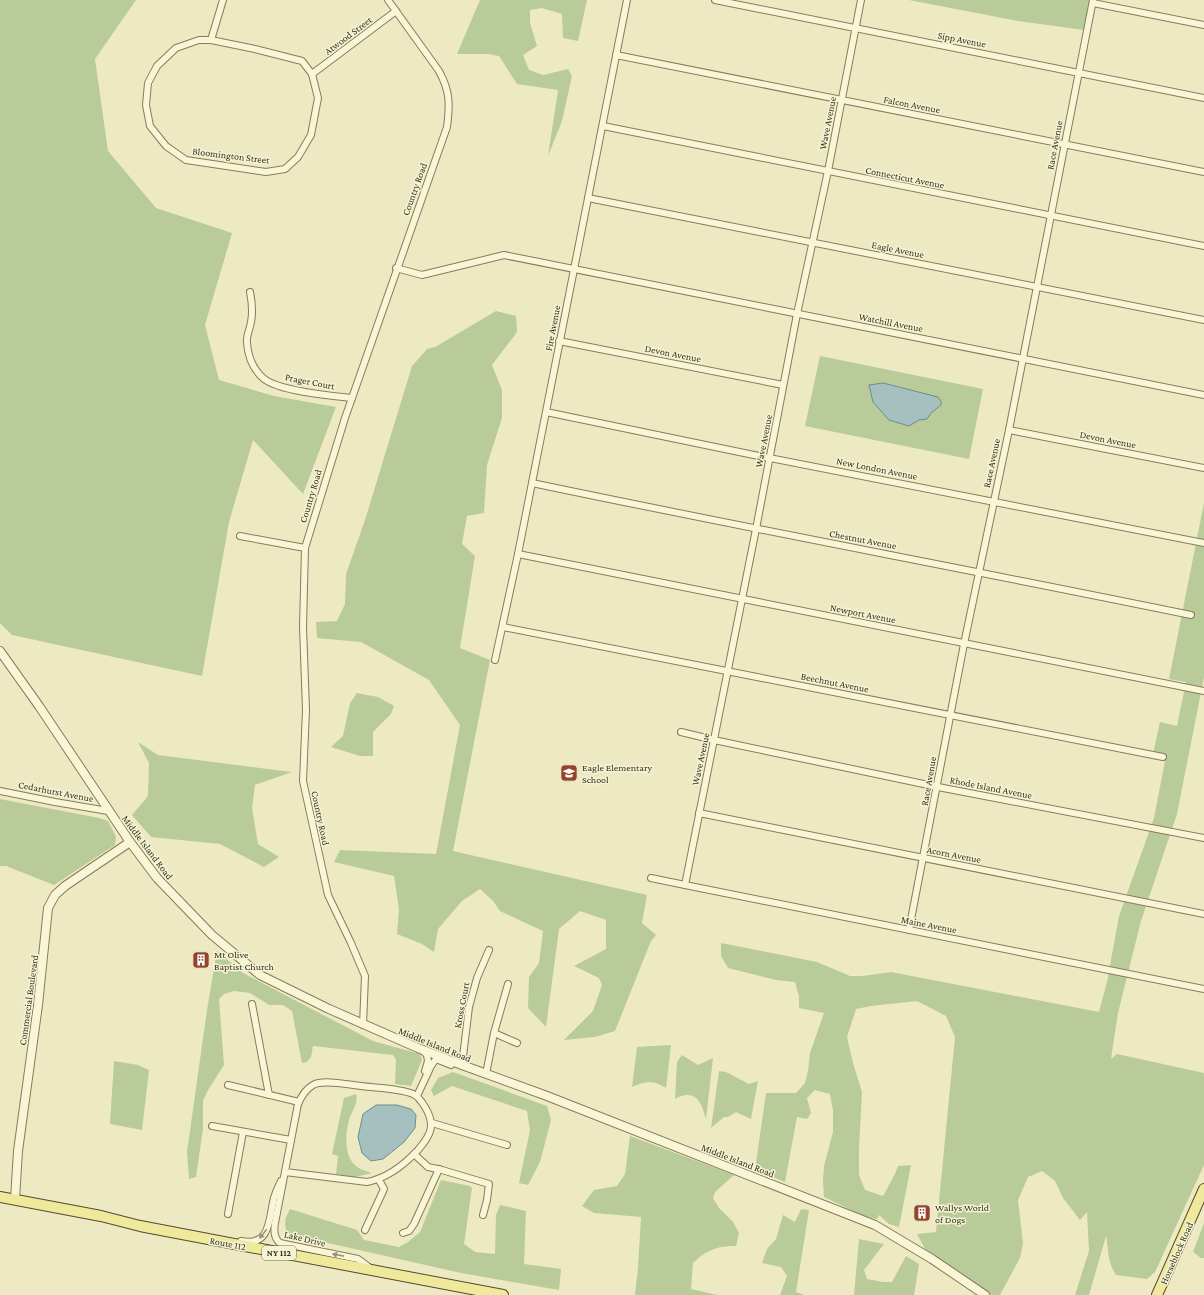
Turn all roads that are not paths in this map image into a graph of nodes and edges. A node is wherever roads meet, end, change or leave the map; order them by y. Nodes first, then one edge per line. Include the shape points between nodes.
1 (223, 0) edge
2 (388, 0) edge
3 (627, 0) edge
4 (715, 0) edge
5 (861, 0) edge
6 (1093, 1) edge
7 (396, 11) junction
8 (1204, 25) edge
9 (855, 28) junction
10 (211, 40) junction
11 (616, 54) junction
12 (1079, 72) junction
13 (312, 74) junction
14 (1204, 98) edge
15 (842, 100) junction
16 (603, 126) junction
17 (1065, 144) junction
18 (828, 171) junction
19 (1204, 172) edge
20 (588, 198) junction
21 (1050, 216) junction
22 (813, 243) junction
23 (1204, 246) edge
24 (396, 268) junction
25 (574, 270) junction
26 (1036, 287) junction
27 (250, 292) dead end
28 (797, 314) junction
29 (1204, 320) edge
30 (559, 341) junction
31 (1023, 358) junction
32 (783, 385) junction
33 (1204, 395) edge
34 (352, 398) junction
35 (546, 412) junction
36 (1008, 430) junction
37 (770, 457) junction
38 (1204, 468) edge
39 (532, 483) junction
40 (994, 501) junction
41 (756, 529) junction
42 (240, 536) dead end
43 (1204, 543) edge
44 (305, 548) junction
45 (518, 554) junction
46 (980, 572) junction
47 (742, 599) junction
48 (1191, 615) dead end
49 (503, 626) junction
50 (964, 644) junction
51 (0, 651) edge
52 (496, 660) dead end
53 (727, 671) junction
54 (1204, 692) edge
55 (951, 715) junction
56 (681, 732) dead end
57 (714, 740) junction
58 (1163, 757) dead end
59 (938, 787) junction
60 (0, 791) edge
61 (108, 811) junction
62 (699, 813) junction
63 (1204, 838) edge
64 (130, 842) junction
65 (924, 858) junction
66 (651, 878) dead end
67 (685, 886) junction
68 (1204, 914) edge
69 (909, 930) junction
70 (489, 950) dead end
71 (508, 984) dead end
72 (1204, 989) edge
73 (252, 1004) dead end
74 (363, 1025) junction
75 (494, 1033) junction
76 (516, 1043) dead end
77 (418, 1048) junction
78 (463, 1066) junction
79 (486, 1074) junction
80 (228, 1085) dead end
81 (269, 1095) junction
82 (415, 1095) junction
83 (299, 1102) junction
84 (432, 1123) junction
85 (212, 1126) dead end
86 (243, 1132) junction
87 (291, 1140) junction
88 (507, 1145) dead end
89 (414, 1154) junction
90 (439, 1169) junction
91 (285, 1172) junction
92 (379, 1180) junction
93 (1204, 1189) edge
94 (0, 1197) edge
95 (15, 1199) junction
96 (228, 1214) dead end
97 (483, 1215) dead end
98 (365, 1230) dead end
99 (403, 1233) dead end
100 (185, 1235) junction
101 (373, 1270) junction
102 (503, 1295) edge
103 (985, 1295) edge
104 (1157, 1295) edge

1 - 10 street
2 - 7 street, Country Road
3 - 11 street, Fire Avenue
4 - 9 street, Sipp Avenue
5 - 9 street, Wave Avenue
6 - 8 street
6 - 12 street, Race Avenue
7 - 13 street, Atwood Street
7 - 24 street, Country Road via 439,71 448,93 449,110 447,127
9 - 12 street, Sipp Avenue
9 - 15 street, Wave Avenue
10 - 13 street, Bloomington Street via 302,61
10 - 13 street, Bloomington Street via 199,40 176,48 157,66 148,83 146,105 150,126 166,146 186,160 266,172 285,169 298,157 311,135 318,98
11 - 15 street, Falcon Avenue
11 - 16 street, Fire Avenue
12 - 14 street, Sipp Avenue
12 - 17 street, Race Avenue
15 - 17 street, Falcon Avenue
15 - 18 street, Wave Avenue
16 - 18 street, Connecticut Avenue
16 - 20 street, Fire Avenue
17 - 19 street, Falcon Avenue
17 - 21 street, Race Avenue
18 - 21 street, Connecticut Avenue
18 - 22 street, Wave Avenue
20 - 22 street, Eagle Avenue
20 - 25 street, Fire Avenue
21 - 23 street, Connecticut Avenue
21 - 26 street, Race Avenue
22 - 26 street, Eagle Avenue
22 - 28 street, Wave Avenue
24 - 25 street, Watchill Avenue via 422,275 504,255
24 - 34 street, Country Road
25 - 28 street, Watchill Avenue
25 - 30 street, Fire Avenue
26 - 29 street, Eagle Avenue
26 - 31 street, Race Avenue
27 - 34 street, Prager Court via 253,304 247,341 249,357 264,379 290,389
28 - 31 street, Watchill Avenue
28 - 32 street, Wave Avenue
30 - 32 street, Devon Avenue
30 - 35 street, Fire Avenue
31 - 33 street, Watchill Avenue
31 - 36 street, Race Avenue
32 - 37 street, Wave Avenue
34 - 44 street, Country Road
35 - 37 street, New London Avenue
35 - 39 street, Fire Avenue
36 - 38 street, Devon Avenue
36 - 40 street, Race Avenue
37 - 40 street, New London Avenue
37 - 41 street, Wave Avenue
39 - 41 street, Chestnut Avenue
39 - 45 street, Fire Avenue
40 - 43 street, New London Avenue
40 - 46 street, Race Avenue
41 - 46 street, Chestnut Avenue
41 - 47 street, Wave Avenue
42 - 44 street
44 - 74 street, Country Road via 303,627 306,710 303,781 328,895 365,976
45 - 47 street, Newport Avenue
45 - 49 street, Fire Avenue
46 - 48 street, Chestnut Avenue
46 - 50 street, Race Avenue
47 - 50 street, Newport Avenue
47 - 53 street, Wave Avenue
49 - 52 street, Fire Avenue
49 - 53 street, Beechnut Avenue
50 - 54 street, Newport Avenue
50 - 55 street, Race Avenue
51 - 61 street, Middle Island Road
53 - 55 street, Beechnut Avenue
53 - 57 street, Wave Avenue
55 - 58 street, Beechnut Avenue
55 - 59 street, Race Avenue
56 - 57 street, Rhode Island Avenue
57 - 59 street, Rhode Island Avenue
57 - 62 street, Wave Avenue
59 - 63 street, Rhode Island Avenue
59 - 65 street, Race Avenue
60 - 61 street, Cedarhurst Avenue
61 - 64 street, Middle Island Road
62 - 65 street, Acorn Avenue
62 - 67 street, Wave Avenue
64 - 74 street, Middle Island Road via 157,878 212,935 260,975
64 - 95 street, Commercial Boulevard via 65,886 55,895 48,908 38,1006 18,1150
65 - 68 street, Acorn Avenue
65 - 69 street, Race Avenue
66 - 67 street, Maine Avenue
67 - 69 street, Maine Avenue
69 - 72 street, Maine Avenue
70 - 78 street, Kross Court via 477,978 469,1008
71 - 75 street
73 - 81 street
74 - 77 street, Middle Island Road
75 - 76 street
75 - 79 street
77 - 78 street, Middle Island Road
77 - 82 street via 427,1054 428,1061
78 - 79 street, Middle Island Road
78 - 82 street via 451,1065 436,1059
79 - 103 street, Middle Island Road via 875,1225
80 - 81 street
81 - 83 street
82 - 83 street, Lake Drive via 339,1084 320,1084 313,1085
82 - 84 street via 420,1099
83 - 87 street, Lake Drive
84 - 88 street
84 - 89 street via 429,1134
85 - 86 street
86 - 87 street
86 - 96 street
87 - 91 street, Lake Drive
89 - 90 street via 428,1167
89 - 92 street via 396,1170
90 - 97 street via 489,1184
90 - 99 street via 414,1224 409,1231
91 - 92 street via 367,1182
91 -> 100 street, Lake Drive via 274,1199 267,1230 257,1241 245,1242 189,1232
101 -> 91 street, Lake Drive via 358,1259 280,1244 276,1241 274,1231
92 - 98 street via 384,1189
93 - 104 main road, Horseblock Road
94 - 95 main road, Route 112 / NY 112
95 - 100 main road, Route 112 / NY 112
100 - 101 main road, Route 112 / NY 112
101 - 102 main road, Route 112 / NY 112

